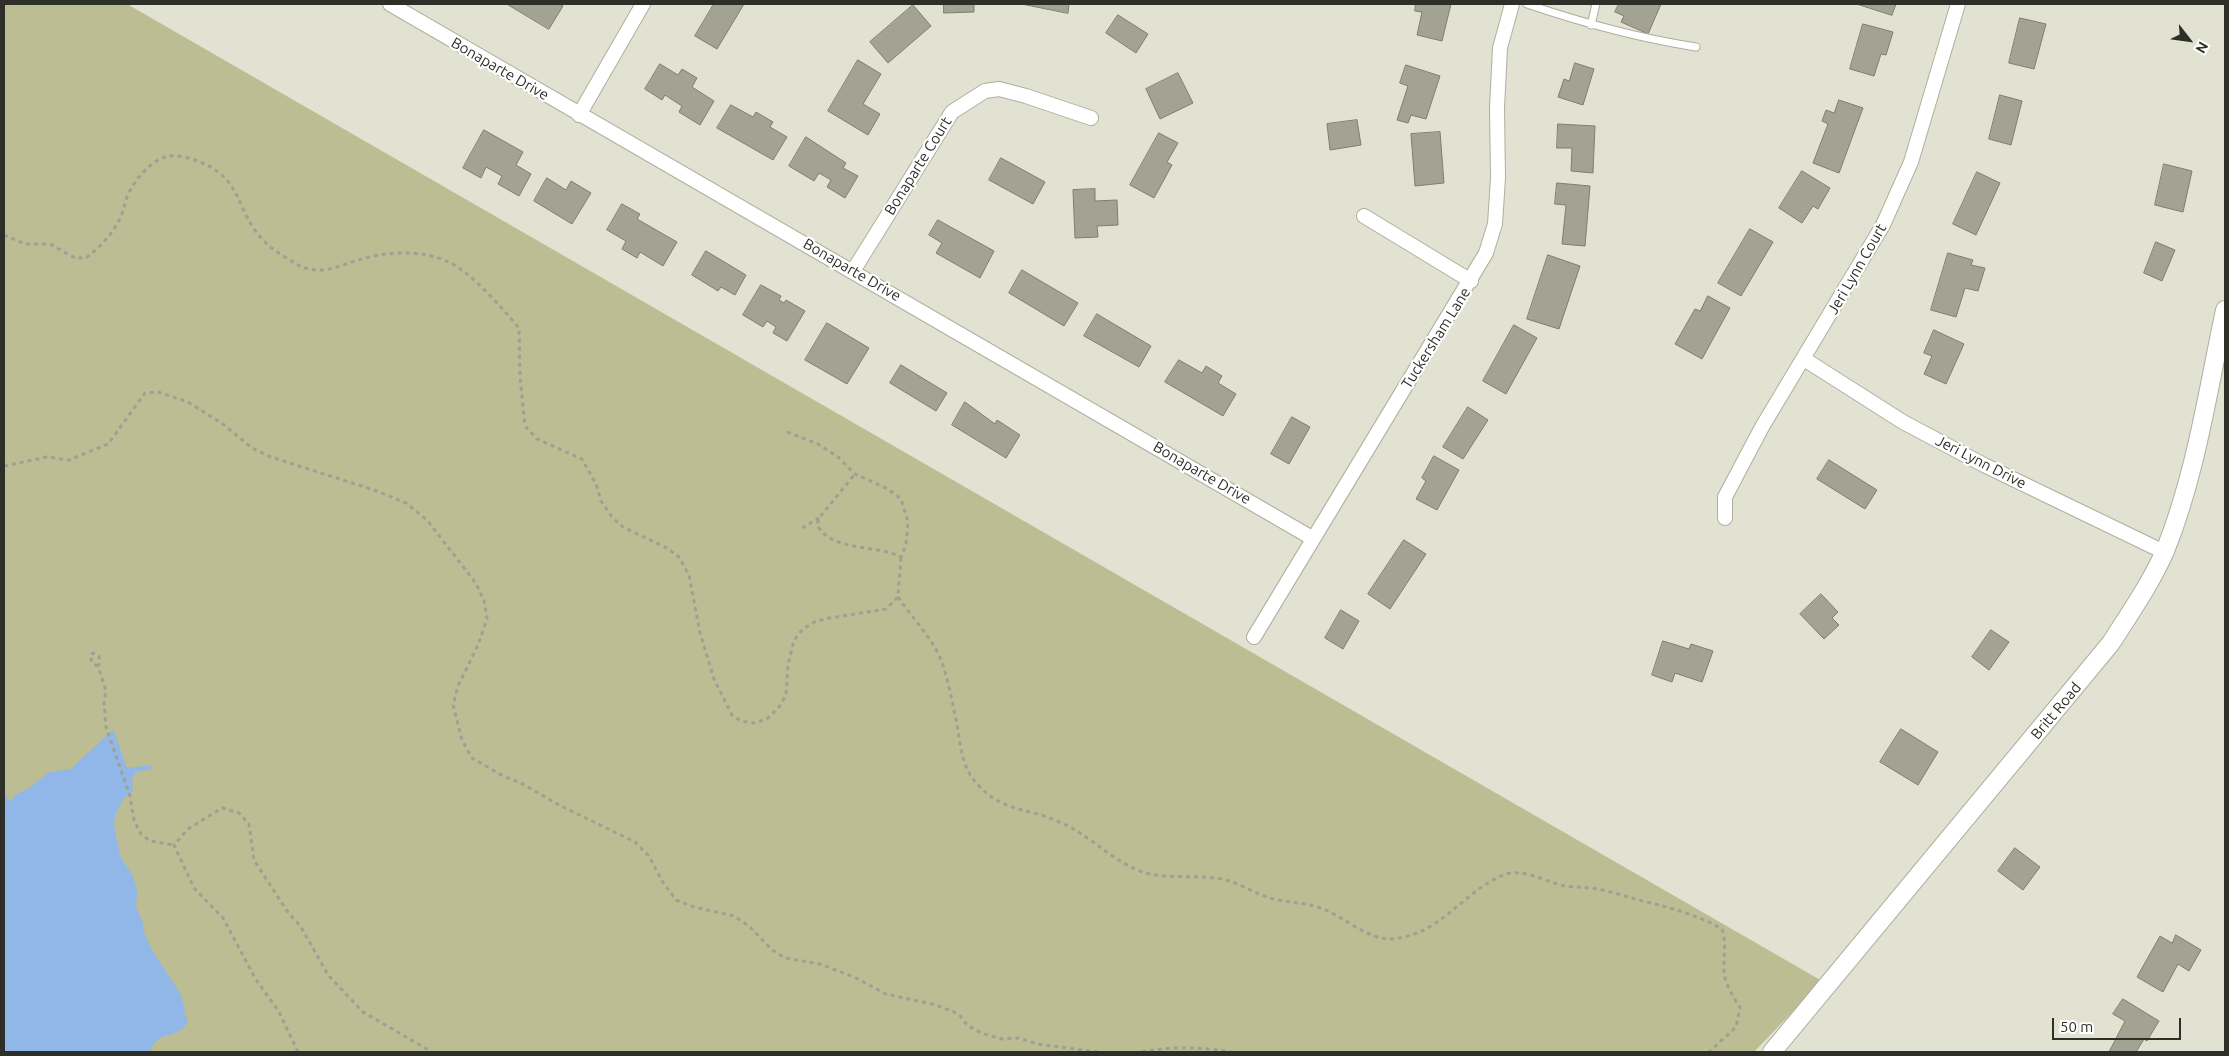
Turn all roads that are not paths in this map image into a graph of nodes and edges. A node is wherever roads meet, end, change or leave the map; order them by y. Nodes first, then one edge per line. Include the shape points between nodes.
1 (390, 4) edge
2 (643, 4) edge
3 (1512, 4) edge
4 (1528, 4) edge
5 (1596, 4) edge
6 (1958, 4) edge
7 (1591, 25) junction
8 (1696, 47) dead end
9 (579, 115) junction
10 (1091, 118) dead end
11 (1364, 216) dead end
12 (853, 271) junction
13 (1470, 281) junction
14 (2225, 310) edge
15 (1804, 359) junction
16 (1725, 518) dead end
17 (1312, 538) junction
18 (2164, 552) junction
19 (1254, 637) dead end
20 (1772, 1052) edge

1 - 9 street, Bonaparte Drive
2 - 9 street
3 - 13 street, Tuckersham Lane via 1500,48 1495,224 1486,253
4 - 7 lane
5 - 7 lane
6 - 15 street, Jeri Lynn Court via 1911,162 1883,225
7 - 8 lane via 1654,41
9 - 12 street, Bonaparte Drive
10 - 12 street, Bonaparte Court via 1026,96 999,89 985,90 952,112
11 - 13 street
12 - 17 street, Bonaparte Drive
13 - 17 street, Tuckersham Lane
14 - 18 street, Britt Road via 2186,492
15 - 16 street, Jeri Lynn Court via 1762,427 1725,497
15 - 18 street, Jeri Lynn Drive via 1911,426
17 - 19 street, Tuckersham Lane
18 - 20 street, Britt Road via 2146,588 2111,643

